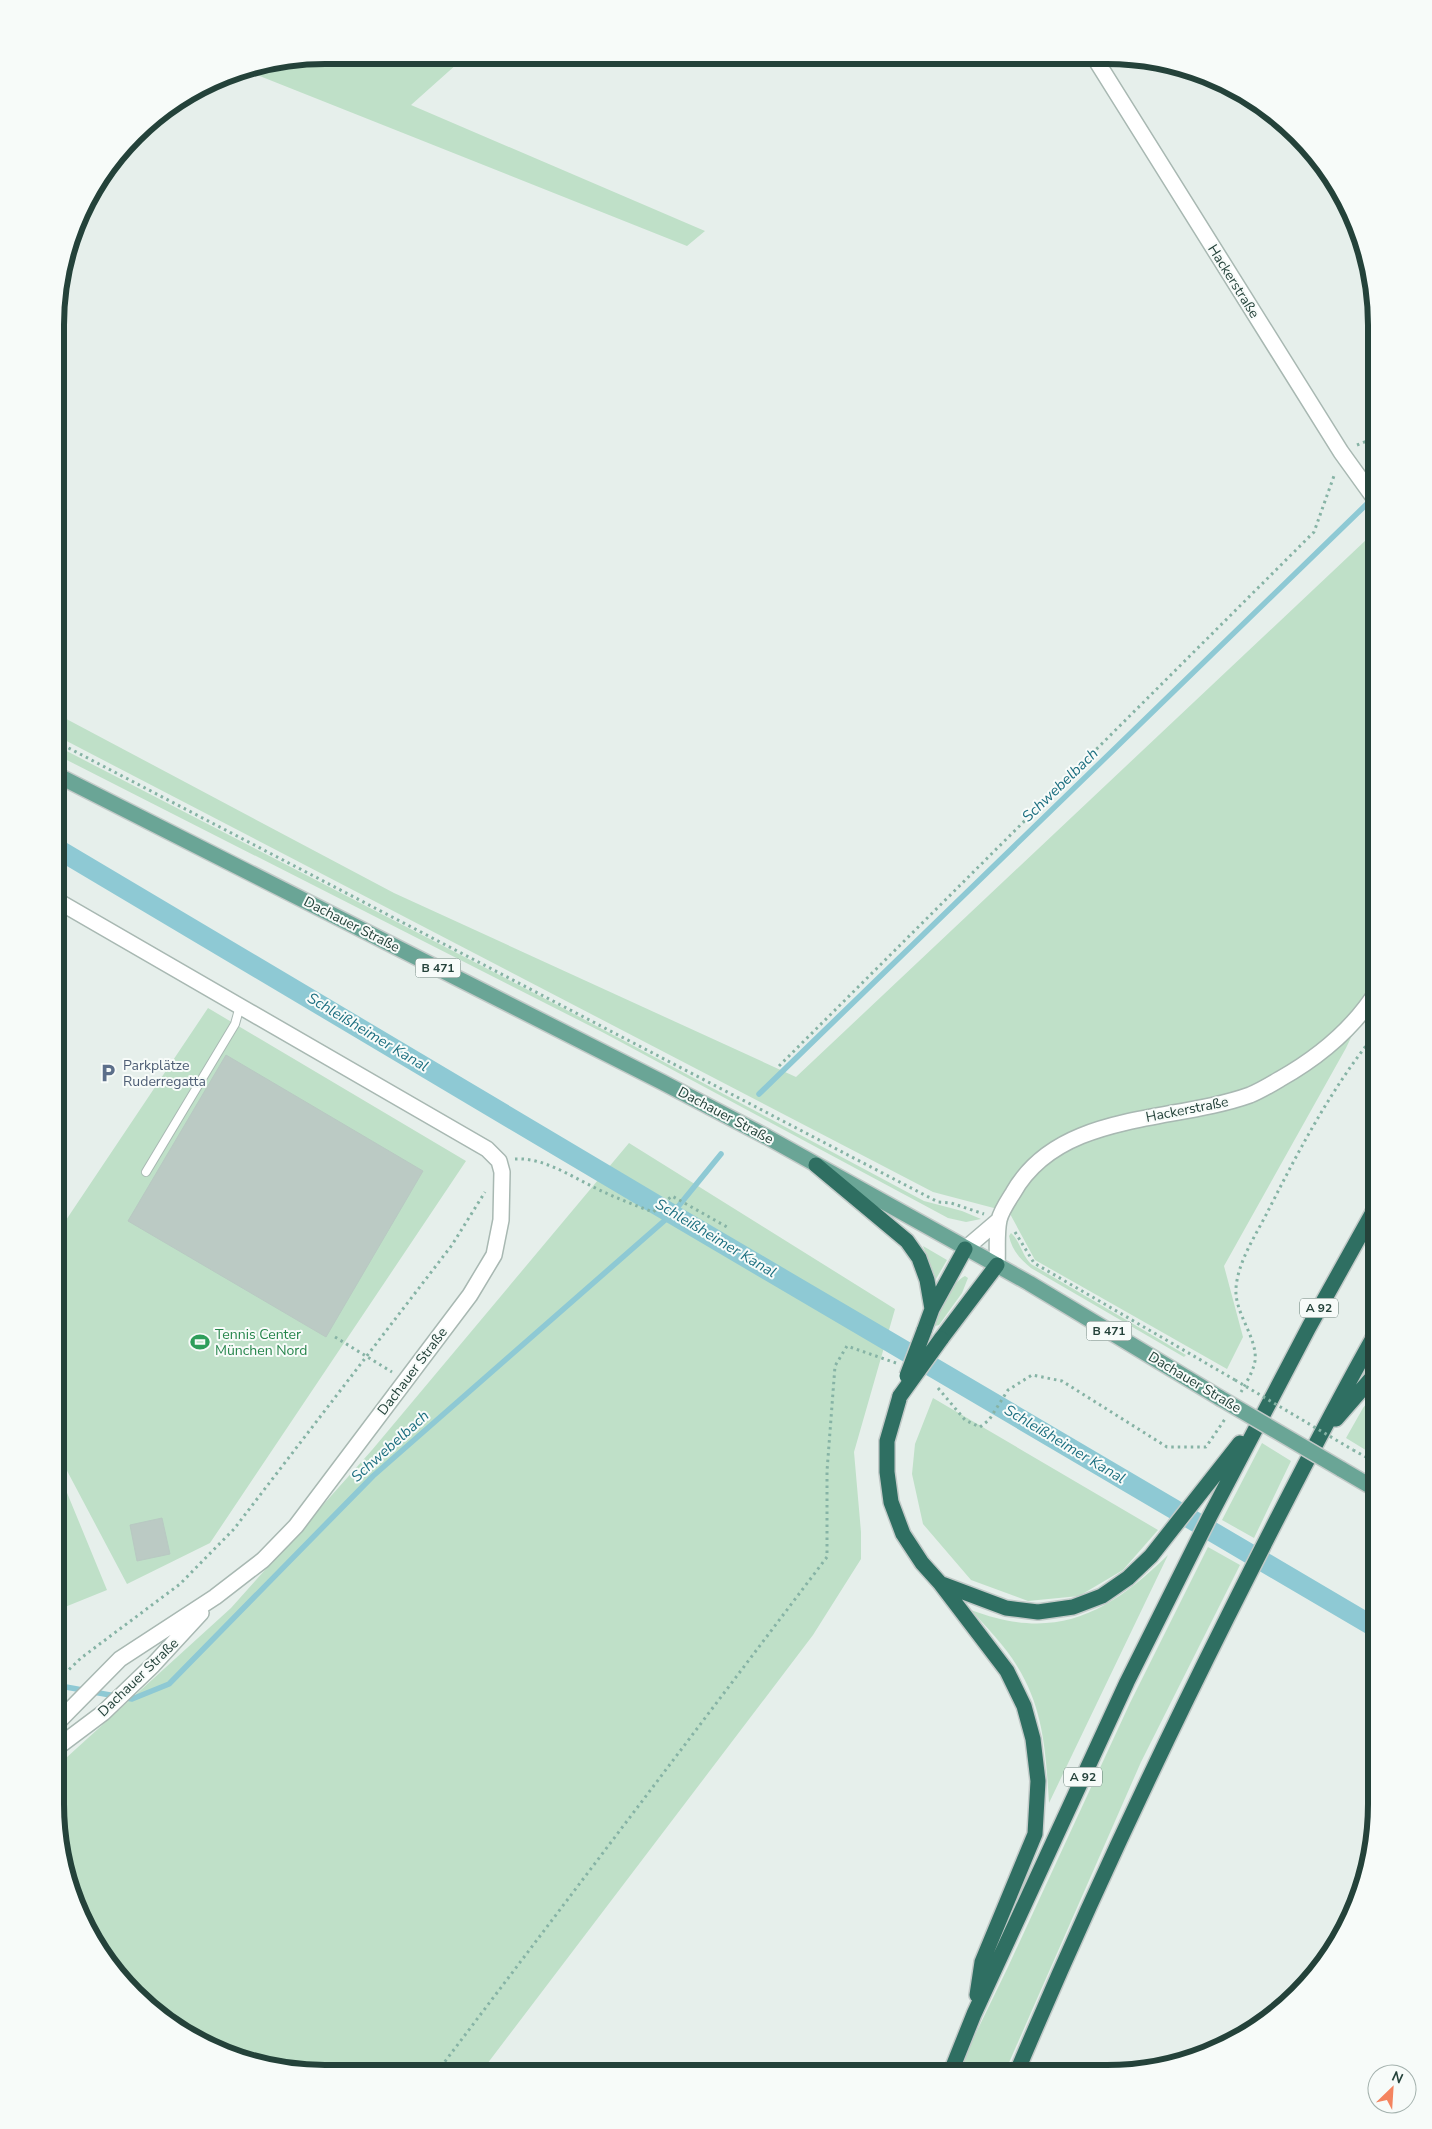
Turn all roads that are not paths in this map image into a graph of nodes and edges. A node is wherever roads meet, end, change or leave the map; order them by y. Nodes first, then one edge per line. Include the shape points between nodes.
1 (1098, 64) edge
2 (1368, 490) edge
3 (64, 779) edge
4 (64, 905) edge
5 (1368, 1003) edge
6 (240, 1006) junction
7 (816, 1165) junction
8 (146, 1172) dead end
9 (999, 1220) junction
10 (1368, 1222) edge
11 (965, 1249) junction
12 (997, 1266) junction
13 (932, 1309) junction
14 (1368, 1348) edge
15 (1368, 1383) edge
16 (900, 1396) junction
17 (1264, 1413) junction
18 (1318, 1442) junction
19 (1368, 1485) edge
20 (940, 1583) junction
21 (215, 1597) junction
22 (64, 1715) edge
23 (64, 1742) edge
24 (974, 2014) junction
25 (954, 2065) edge
26 (1020, 2065) edge

1 - 2 street, Hackerstraße
3 - 7 main road, Dachauer Straße / B 471 via 654,1077
4 - 6 street
5 - 9 street, Hackerstraße via 1330,1045 1303,1066 1252,1094 1218,1105 1104,1128 1048,1153 1016,1188
6 - 8 lane via 235,1024
6 - 21 street, Dachauer Straße via 487,1149 501,1166 501,1220 494,1255 470,1295 296,1526 263,1560
7 - 11 main road, Dachauer Straße / B 471
7 - 13 highway via 907,1241 919,1258
9 - 11 street, Hackerstraße
9 - 12 street, Hackerstraße
10 - 17 highway, A 92
11 - 12 main road, Dachauer Straße / B 471
11 - 13 highway
12 - 16 highway, bridge
12 - 19 main road, Dachauer Straße / B 471, bridge
13 - 16 highway, bridge
14 - 18 highway
15 - 18 highway
16 - 20 highway via 888,1441 887,1472 891,1502 903,1534
17 - 20 highway via 1151,1556 1102,1596 1072,1607 1038,1612 1006,1608
17 - 24 highway, A 92 via 1127,1682
18 - 26 highway via 1182,1709 1100,1882
20 - 24 highway via 1008,1671 1024,1706 1033,1739 1038,1781 1035,1834 982,1962
21 - 22 street, Dachauer Straße via 120,1659
21 - 23 street, Dachauer Straße via 153,1665 103,1713
24 - 25 highway, A 92

